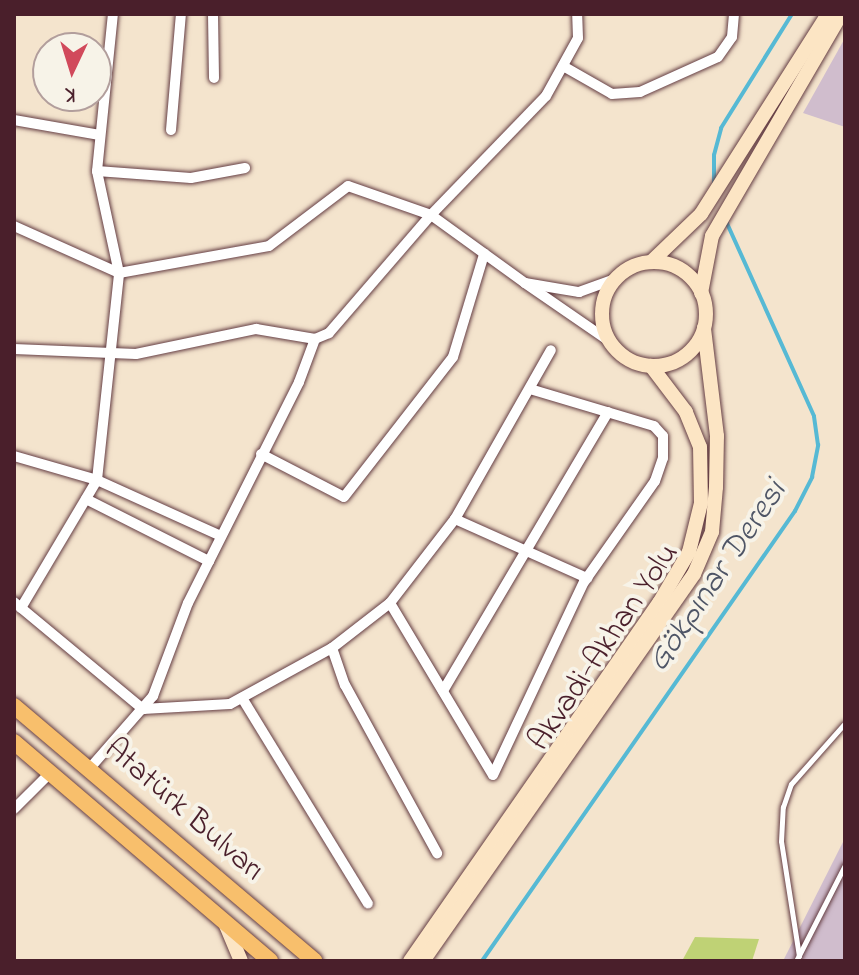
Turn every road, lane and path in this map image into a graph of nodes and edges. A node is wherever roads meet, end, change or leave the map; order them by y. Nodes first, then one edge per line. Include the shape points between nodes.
1 (113, 14) edge
2 (181, 14) edge
3 (213, 14) edge
4 (577, 14) edge
5 (734, 14) edge
6 (828, 14) edge
7 (841, 14) edge
8 (563, 66) junction
9 (214, 78) dead end
10 (14, 120) edge
11 (171, 130) dead end
12 (100, 135) junction
13 (245, 168) dead end
14 (97, 171) junction
15 (431, 215) junction
16 (14, 226) edge
17 (484, 254) junction
18 (651, 262) junction
19 (119, 273) junction
20 (614, 279) junction
21 (525, 283) junction
22 (701, 293) junction
23 (704, 328) junction
24 (315, 339) junction
25 (609, 341) junction
26 (14, 349) edge
27 (551, 350) dead end
28 (110, 356) junction
29 (651, 366) junction
30 (533, 390) junction
31 (608, 412) junction
32 (261, 454) junction
33 (14, 456) edge
34 (97, 480) junction
35 (86, 499) junction
36 (455, 519) junction
37 (221, 536) junction
38 (527, 551) junction
39 (209, 561) junction
40 (587, 578) junction
41 (390, 603) junction
42 (17, 605) edge
43 (332, 648) junction
44 (443, 691) junction
45 (242, 698) junction
46 (14, 706) edge
47 (143, 709) junction
48 (845, 723) edge
49 (14, 742) edge
50 (90, 768) junction
51 (51, 772) junction
52 (14, 809) edge
53 (437, 853) dead end
54 (845, 865) edge
55 (368, 904) dead end
56 (223, 919) junction
57 (797, 958) edge
58 (241, 961) edge
59 (270, 961) edge
60 (315, 961) edge
61 (410, 961) edge
62 (423, 961) edge

1 - 12 street
2 - 11 street
3 - 9 street
4 - 8 street via 578,38
5 - 8 street via 732,37 718,57 640,92 612,94
6 - 18 main road via 701,214
7 - 22 main road via 712,236
8 - 15 street via 546,96
10 - 12 street
12 - 14 street
13 - 14 street via 191,178
14 - 19 street
15 - 17 street
15 - 19 street via 348,186 269,246
15 - 24 street via 349,312
16 - 19 street
17 - 21 street
17 - 32 street via 453,357 344,497
18 - 20 main road
18 - 22 main road via 677,267
19 - 28 street
20 - 21 street via 579,292
20 - 25 main road via 601,310
21 - 25 street
22 - 23 main road
23 - 29 main road via 683,357
23 - 62 main road, Akvadi-Akhan Yolu via 717,436 716,487 712,532 694,574
24 - 28 street via 256,329
24 - 32 street
25 - 29 main road via 628,358
26 - 28 street
27 - 30 street
28 - 34 street
29 - 61 main road, Akvadi-Akhan Yolu via 686,412 700,447 701,503 689,552
30 - 31 street
30 - 36 street
31 - 38 street
31 - 40 street via 654,426 663,436 663,458 655,481
32 - 37 street
33 - 34 street
34 - 35 street
34 - 37 street
35 - 39 street
35 - 42 street
36 - 38 street
36 - 41 street
37 - 39 street
38 - 40 street
38 - 44 street
39 - 47 street
40 - 44 street via 493,775
41 - 43 street
41 - 44 street
42 - 47 street
43 - 45 street
43 - 53 street via 345,685
45 - 47 street via 230,704
45 - 55 street
46 - 50 main road, Atatürk Bulvarı
47 - 50 street
48 - 57 lane via 791,784 783,807 781,841
49 - 51 main road, Atatürk Bulvarı
50 - 60 main road, Atatürk Bulvarı
51 - 52 street
51 - 56 main road, Atatürk Bulvarı
54 - 57 lane
56 - 58 main road
56 - 59 main road, Atatürk Bulvarı

